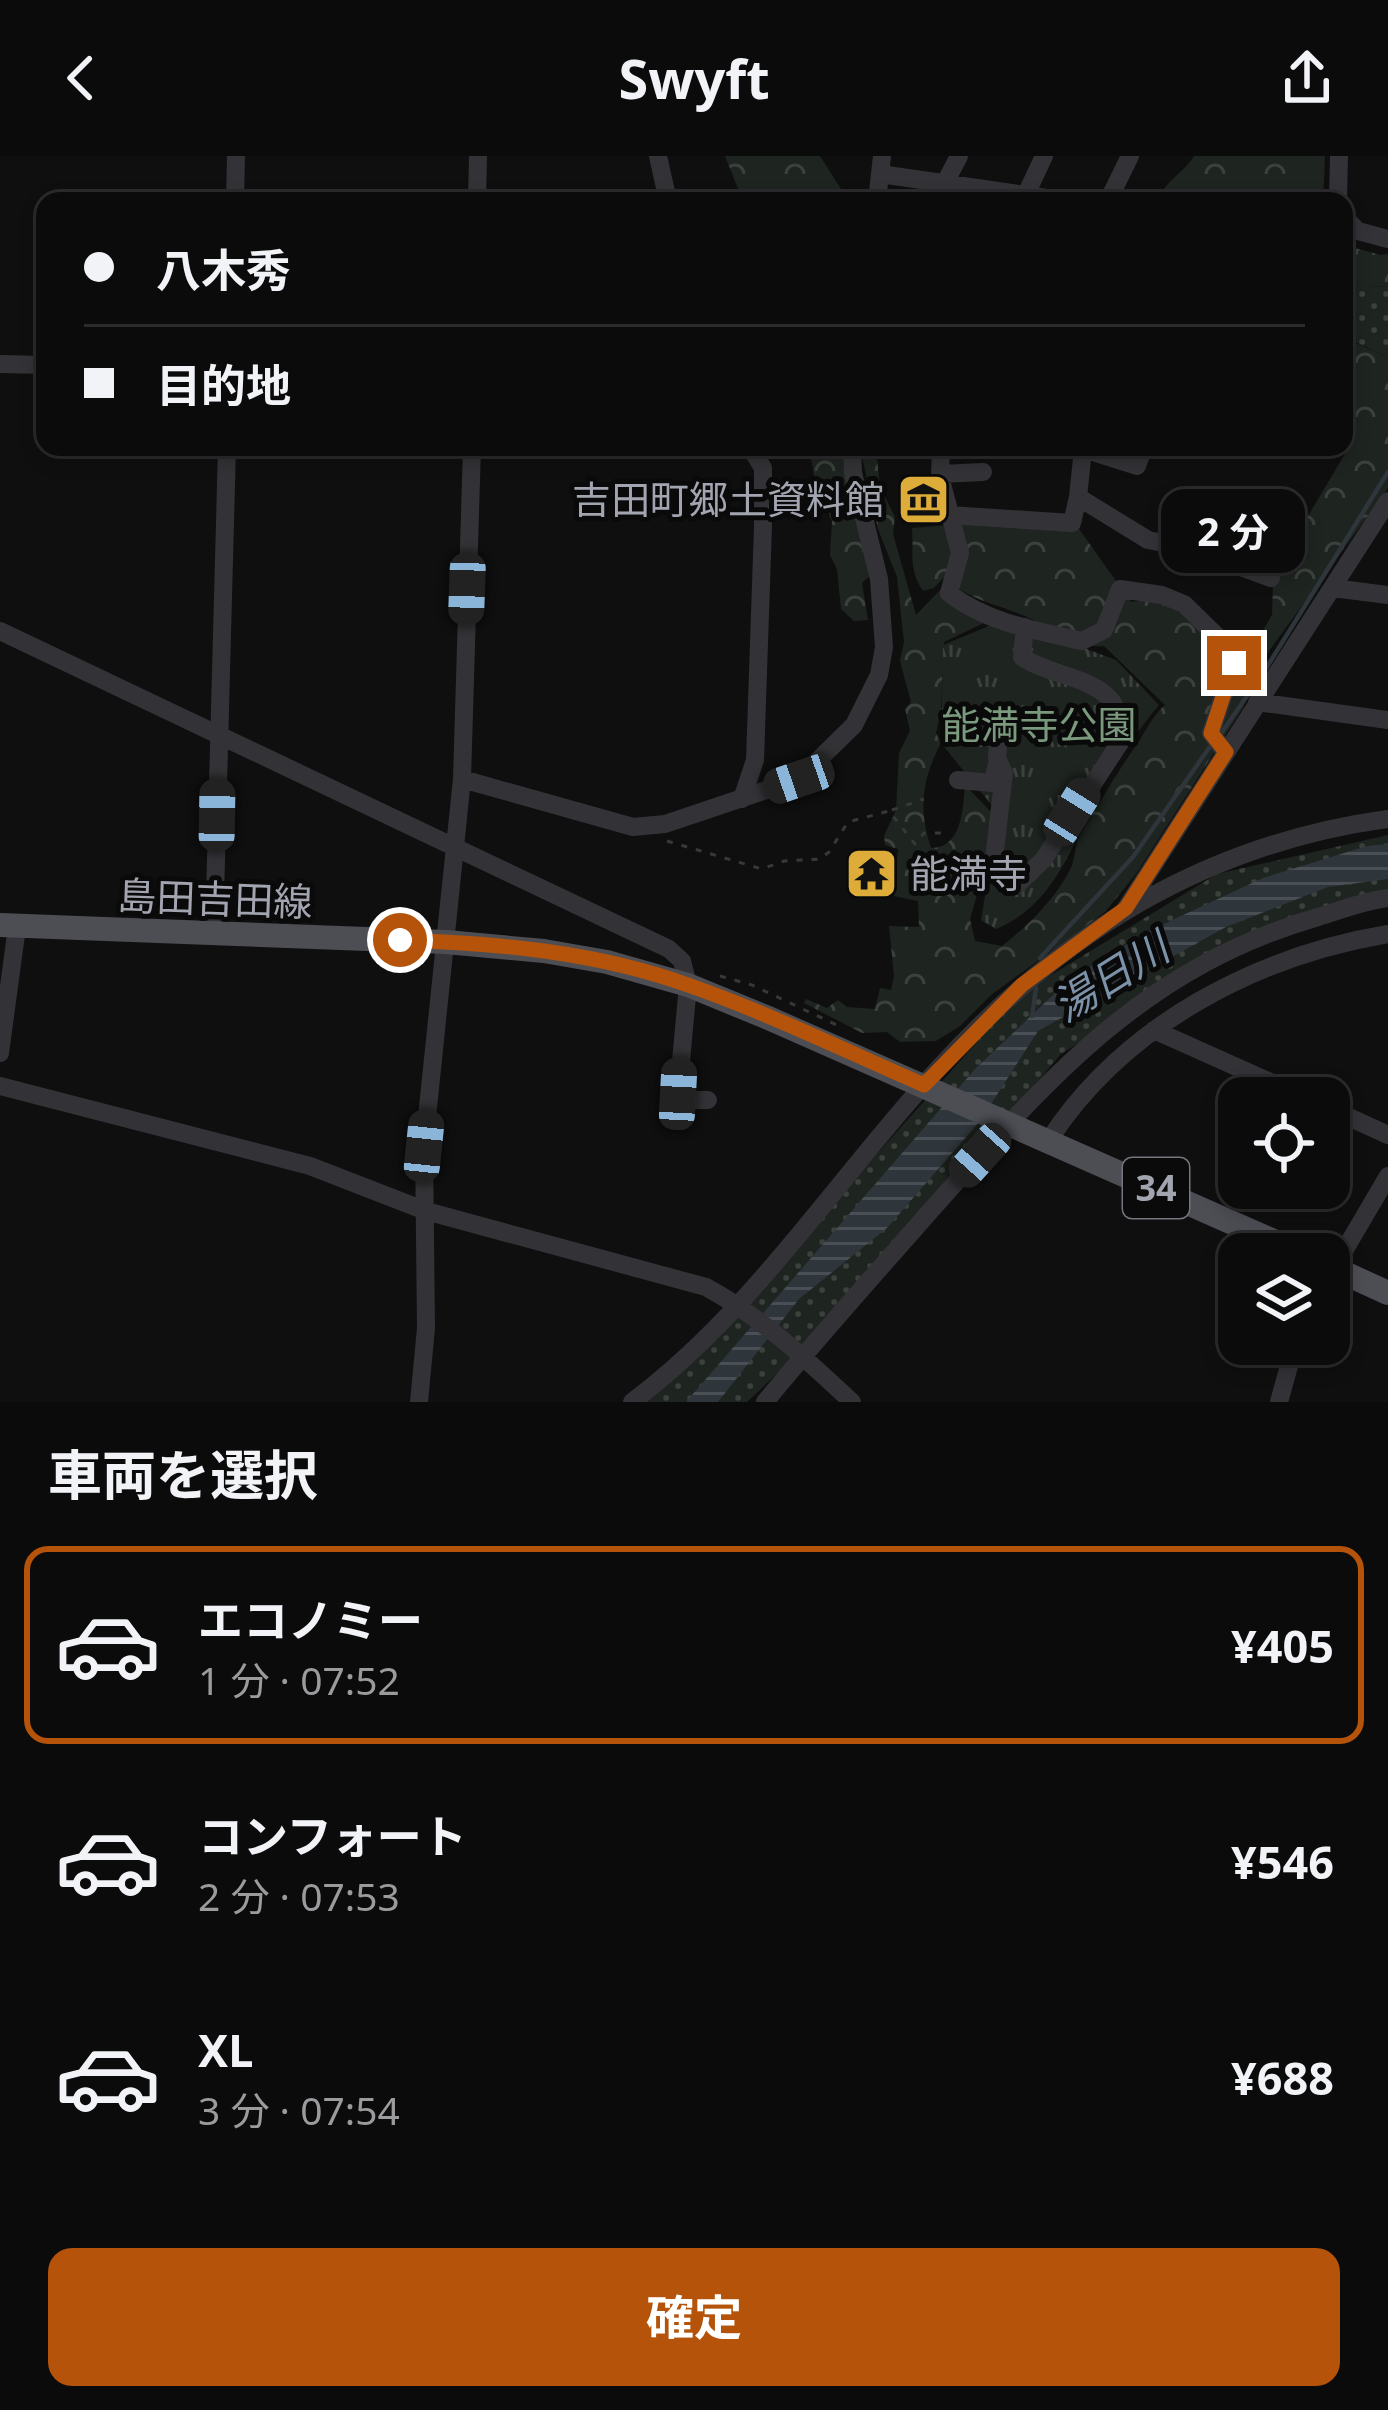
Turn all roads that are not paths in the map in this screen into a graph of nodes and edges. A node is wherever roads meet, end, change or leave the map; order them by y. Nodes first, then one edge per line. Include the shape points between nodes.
1 (236, 156) edge
2 (478, 156) edge
3 (658, 156) edge
4 (959, 156) edge
5 (1044, 156) edge
6 (1130, 156) edge
7 (1339, 156) edge
8 (881, 165) edge
9 (945, 183) junction
10 (235, 192) edge
11 (477, 192) edge
12 (666, 192) edge
13 (992, 192) edge
14 (1027, 192) edge
15 (1112, 192) edge
16 (1338, 192) edge
17 (1353, 226) edge
18 (1388, 238) edge
19 (0, 364) edge
20 (36, 365) edge
21 (227, 456) edge
22 (472, 456) edge
23 (756, 456) edge
24 (852, 456) edge
25 (940, 456) edge
26 (1082, 456) edge
27 (1105, 456) edge
28 (1141, 456) edge
29 (982, 472) dead end
30 (940, 474) junction
31 (1078, 497) junction
32 (1388, 501) edge
33 (949, 515) junction
34 (1271, 578) dead end
35 (1333, 588) junction
36 (1388, 595) edge
37 (1025, 627) junction
38 (0, 631) edge
39 (1257, 702) junction
40 (1388, 720) edge
41 (999, 734) dead end
42 (219, 735) junction
43 (1226, 752) junction
44 (998, 758) junction
45 (462, 779) junction
46 (958, 780) dead end
47 (742, 799) junction
48 (1388, 818) edge
49 (456, 846) junction
50 (1388, 898) edge
51 (1126, 908) junction
52 (8, 926) edge
53 (1388, 934) edge
54 (214, 935) junction
55 (446, 942) junction
56 (688, 985) junction
57 (1154, 1030) junction
58 (0, 1053) edge
59 (1259, 1077) edge
60 (924, 1085) junction
61 (0, 1086) edge
62 (708, 1100) dead end
63 (1350, 1118) edge
64 (1009, 1123) junction
65 (1388, 1135) edge
66 (1049, 1140) junction
67 (1388, 1176) edge
68 (426, 1211) junction
69 (1256, 1233) edge
70 (1350, 1242) edge
71 (1350, 1282) edge
72 (1388, 1293) edge
73 (748, 1312) junction
74 (803, 1356) junction
75 (1290, 1365) edge
76 (419, 1402) edge
77 (632, 1402) edge
78 (765, 1402) edge
79 (852, 1402) edge
80 (1280, 1402) edge

1 - 10 street
2 - 11 street
3 - 12 street
4 - 9 street
5 - 14 street
6 - 15 street
7 - 16 street
8 - 9 street
9 - 13 street
17 - 18 street
19 - 20 street
21 - 42 street
22 - 45 street
23 - 47 street via 764,468 764,526 755,760
24 - 47 street via 880,579 879,675 828,753 799,779
25 - 30 street
26 - 31 street
27 - 28 street via 1137,466
29 - 30 street
30 - 33 street
31 - 33 street via 1072,523
31 - 34 street via 1148,541
32 - 35 street
33 - 37 street via 960,553 949,593
35 - 36 street
35 - 39 street
37 - 43 street via 1082,641 1103,630 1120,589 1184,604 1234,663 1211,733
37 - 44 street via 1022,657 1114,701 1125,735 1043,860 1016,886 993,868 1004,773
38 - 42 street
39 - 40 street
39 - 43 street
41 - 44 street
42 - 49 street
42 - 54 street
43 - 51 street
44 - 46 street via 993,784
45 - 47 street via 633,827
45 - 49 street
48 - 51 street via 1252,849
49 - 55 street
49 - 56 street via 669,949
50 - 64 street via 1232,946 1175,979 1058,1070
51 - 60 street via 1022,985
52 - 54 main road, 島田吉田線 / 34
52 - 58 street
53 - 57 street via 1276,963
54 - 55 main road, 島田吉田線 / 34
55 - 56 main road, 島田吉田線 / 34 via 607,962
55 - 68 street via 424,1146
56 - 60 main road, 島田吉田線 / 34
56 - 62 street via 678,1094
57 - 59 street
57 - 66 street via 1070,1108
60 - 64 main road, 島田吉田線 / 34
60 - 73 street
61 - 68 street via 310,1166
63 - 65 street
64 - 66 main road, 島田吉田線 / 34
64 - 74 street
66 - 69 main road, 島田吉田線 / 34
67 - 70 street
68 - 73 street via 706,1287
68 - 76 street
71 - 72 main road
73 - 74 street
73 - 77 street
74 - 78 street
74 - 79 street
75 - 80 street

